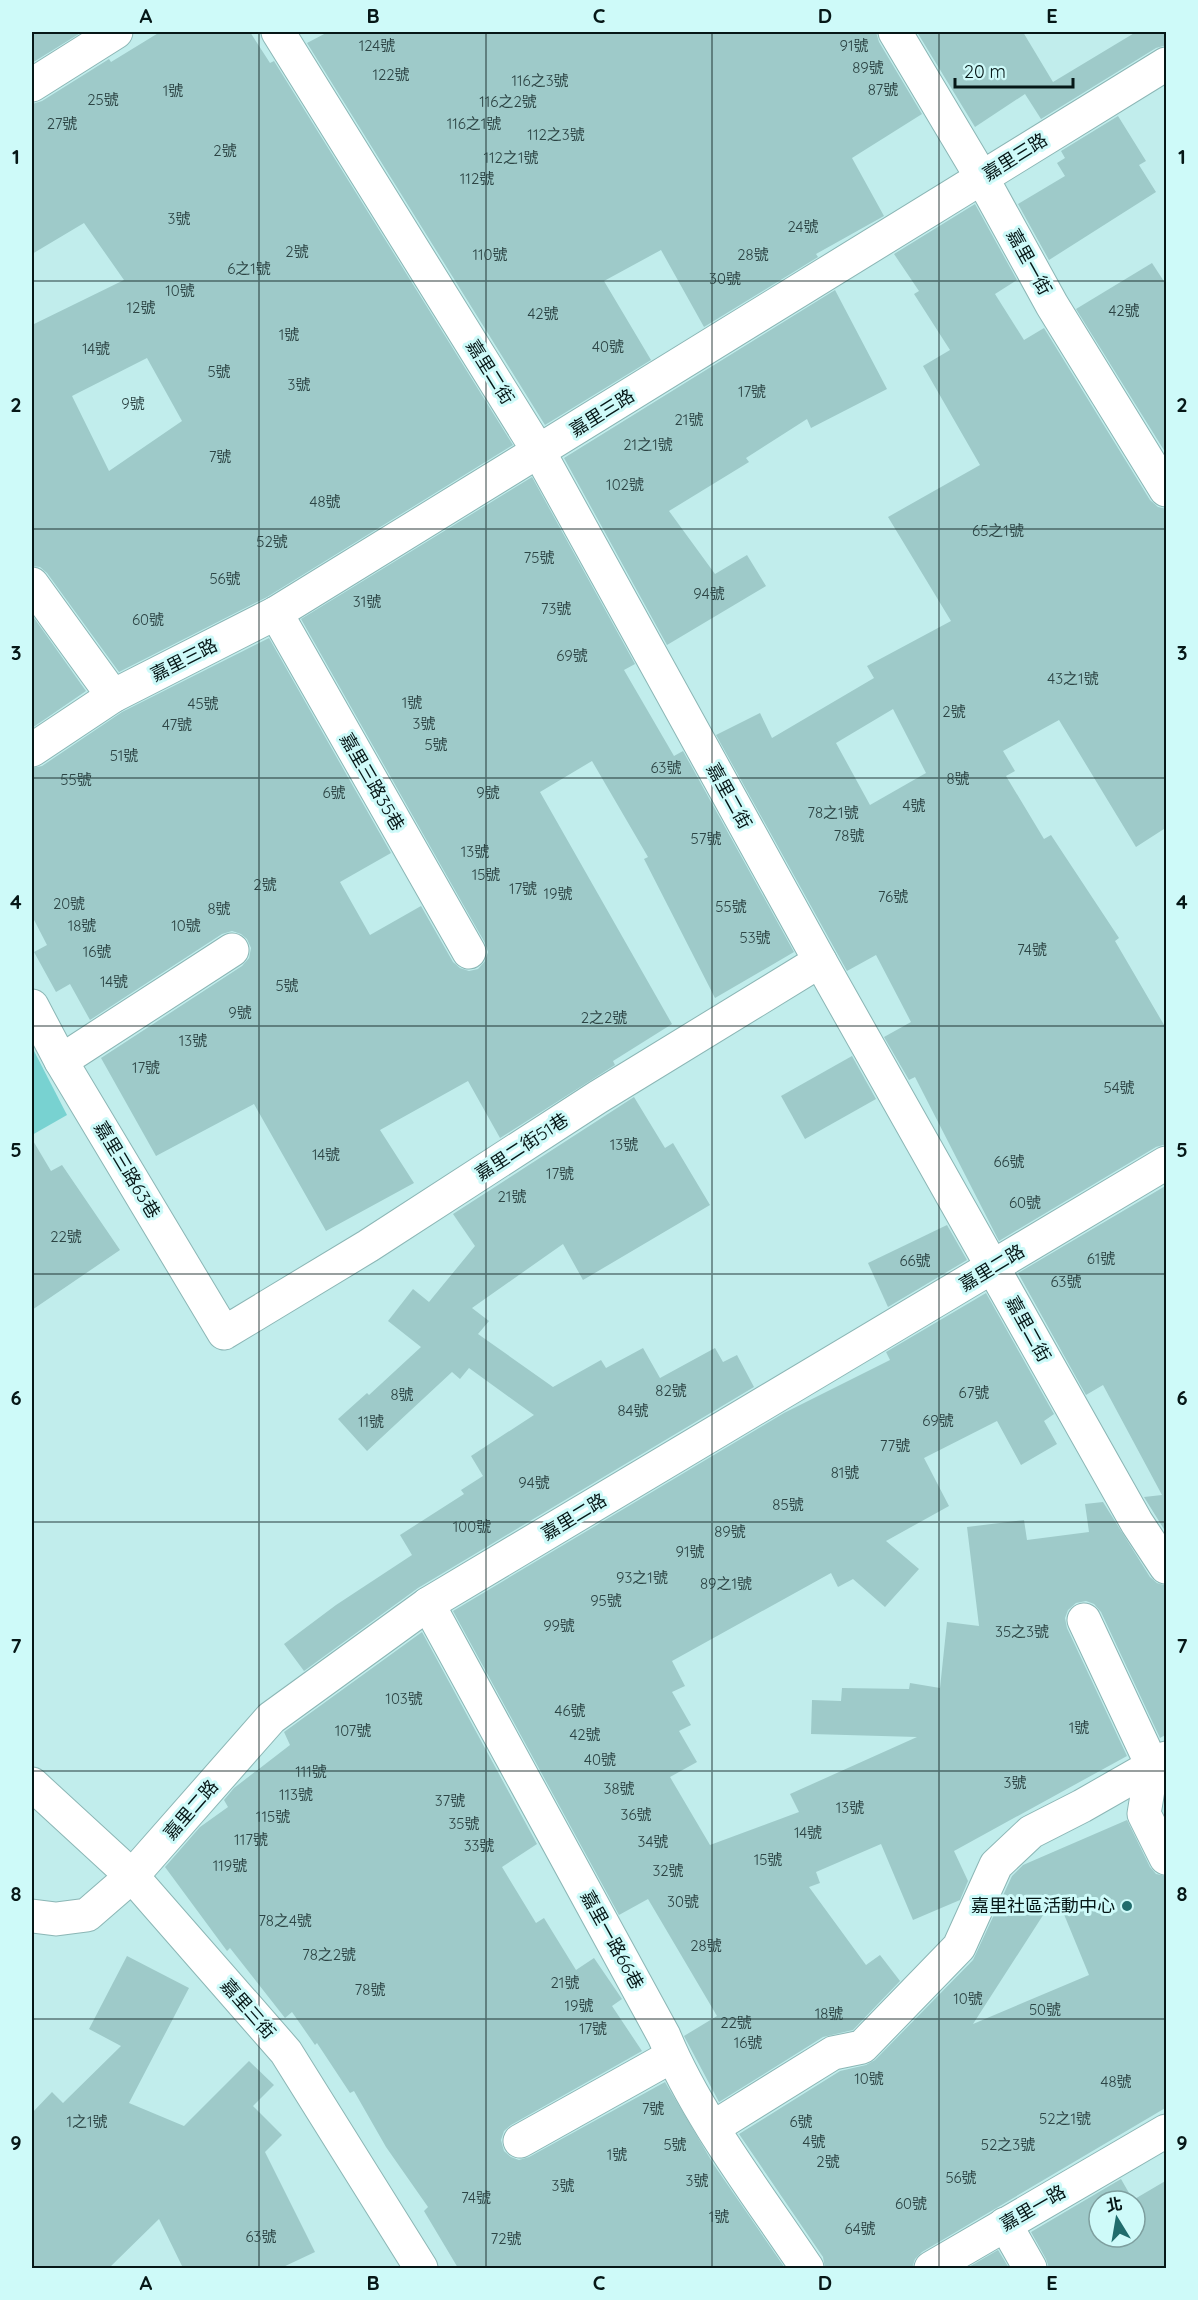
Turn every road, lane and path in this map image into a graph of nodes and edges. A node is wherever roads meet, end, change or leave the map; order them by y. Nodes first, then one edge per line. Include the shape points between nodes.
1 (116, 32) edge
2 (278, 32) edge
3 (895, 32) edge
4 (1167, 64) edge
5 (32, 85) edge
6 (982, 178) junction
7 (539, 452) junction
8 (1167, 490) edge
9 (32, 584) edge
10 (276, 613) junction
11 (113, 696) junction
12 (32, 750) edge
13 (232, 950) dead end
14 (469, 952) dead end
15 (820, 961) junction
16 (32, 1006) edge
17 (61, 1061) junction
18 (1167, 1163) edge
19 (993, 1267) junction
20 (224, 1333) joint
21 (1167, 1567) edge
22 (428, 1604) junction
23 (1084, 1620) dead end
24 (1158, 1762) edge
25 (32, 1784) edge
26 (1167, 1858) edge
27 (132, 1876) junction
28 (32, 1916) edge
29 (672, 2055) junction
30 (714, 2127) junction
31 (1167, 2131) edge
32 (520, 2141) dead end
33 (1005, 2224) junction
34 (421, 2268) edge
35 (807, 2268) edge
36 (931, 2268) edge
37 (1030, 2268) edge

1 - 5 street
2 - 7 street, 嘉里二街
3 - 6 street, 嘉里一街
4 - 6 street, 嘉里三路
6 - 7 street, 嘉里三路
6 - 8 street, 嘉里一街 via 1052,305
7 - 10 street, 嘉里三路
7 - 15 street, 嘉里二街
9 - 11 street
10 - 11 street, 嘉里三路
10 - 14 street, 嘉里三路35巷
11 - 12 street, 嘉里三路
13 - 17 street
15 - 19 street, 嘉里二街
15 - 20 street, 嘉里二街51巷
16 - 17 street, 嘉里三路63巷
17 - 20 street, 嘉里三路63巷
18 - 19 street, 嘉里二路
19 - 21 street, 嘉里二街 via 1137,1523
19 - 22 street, 嘉里二路
22 - 27 street, 嘉里二路 via 272,1718
22 - 29 street, 嘉里一路66巷
23 - 24 street
24 - 26 street via 1144,1814
24 - 30 street via 1030,1832 996,1865 959,1947 862,2047 833,2053
25 - 27 street, 嘉里三街
27 - 28 street, 嘉里二路 via 87,1915 56,1919
27 - 34 street, 嘉里三街 via 286,2052
29 - 30 street, 嘉里一路66巷
29 - 32 street
30 - 35 street, 嘉里一路66巷
31 - 33 street, 嘉里一路
33 - 36 street, 嘉里一路
33 - 37 street

